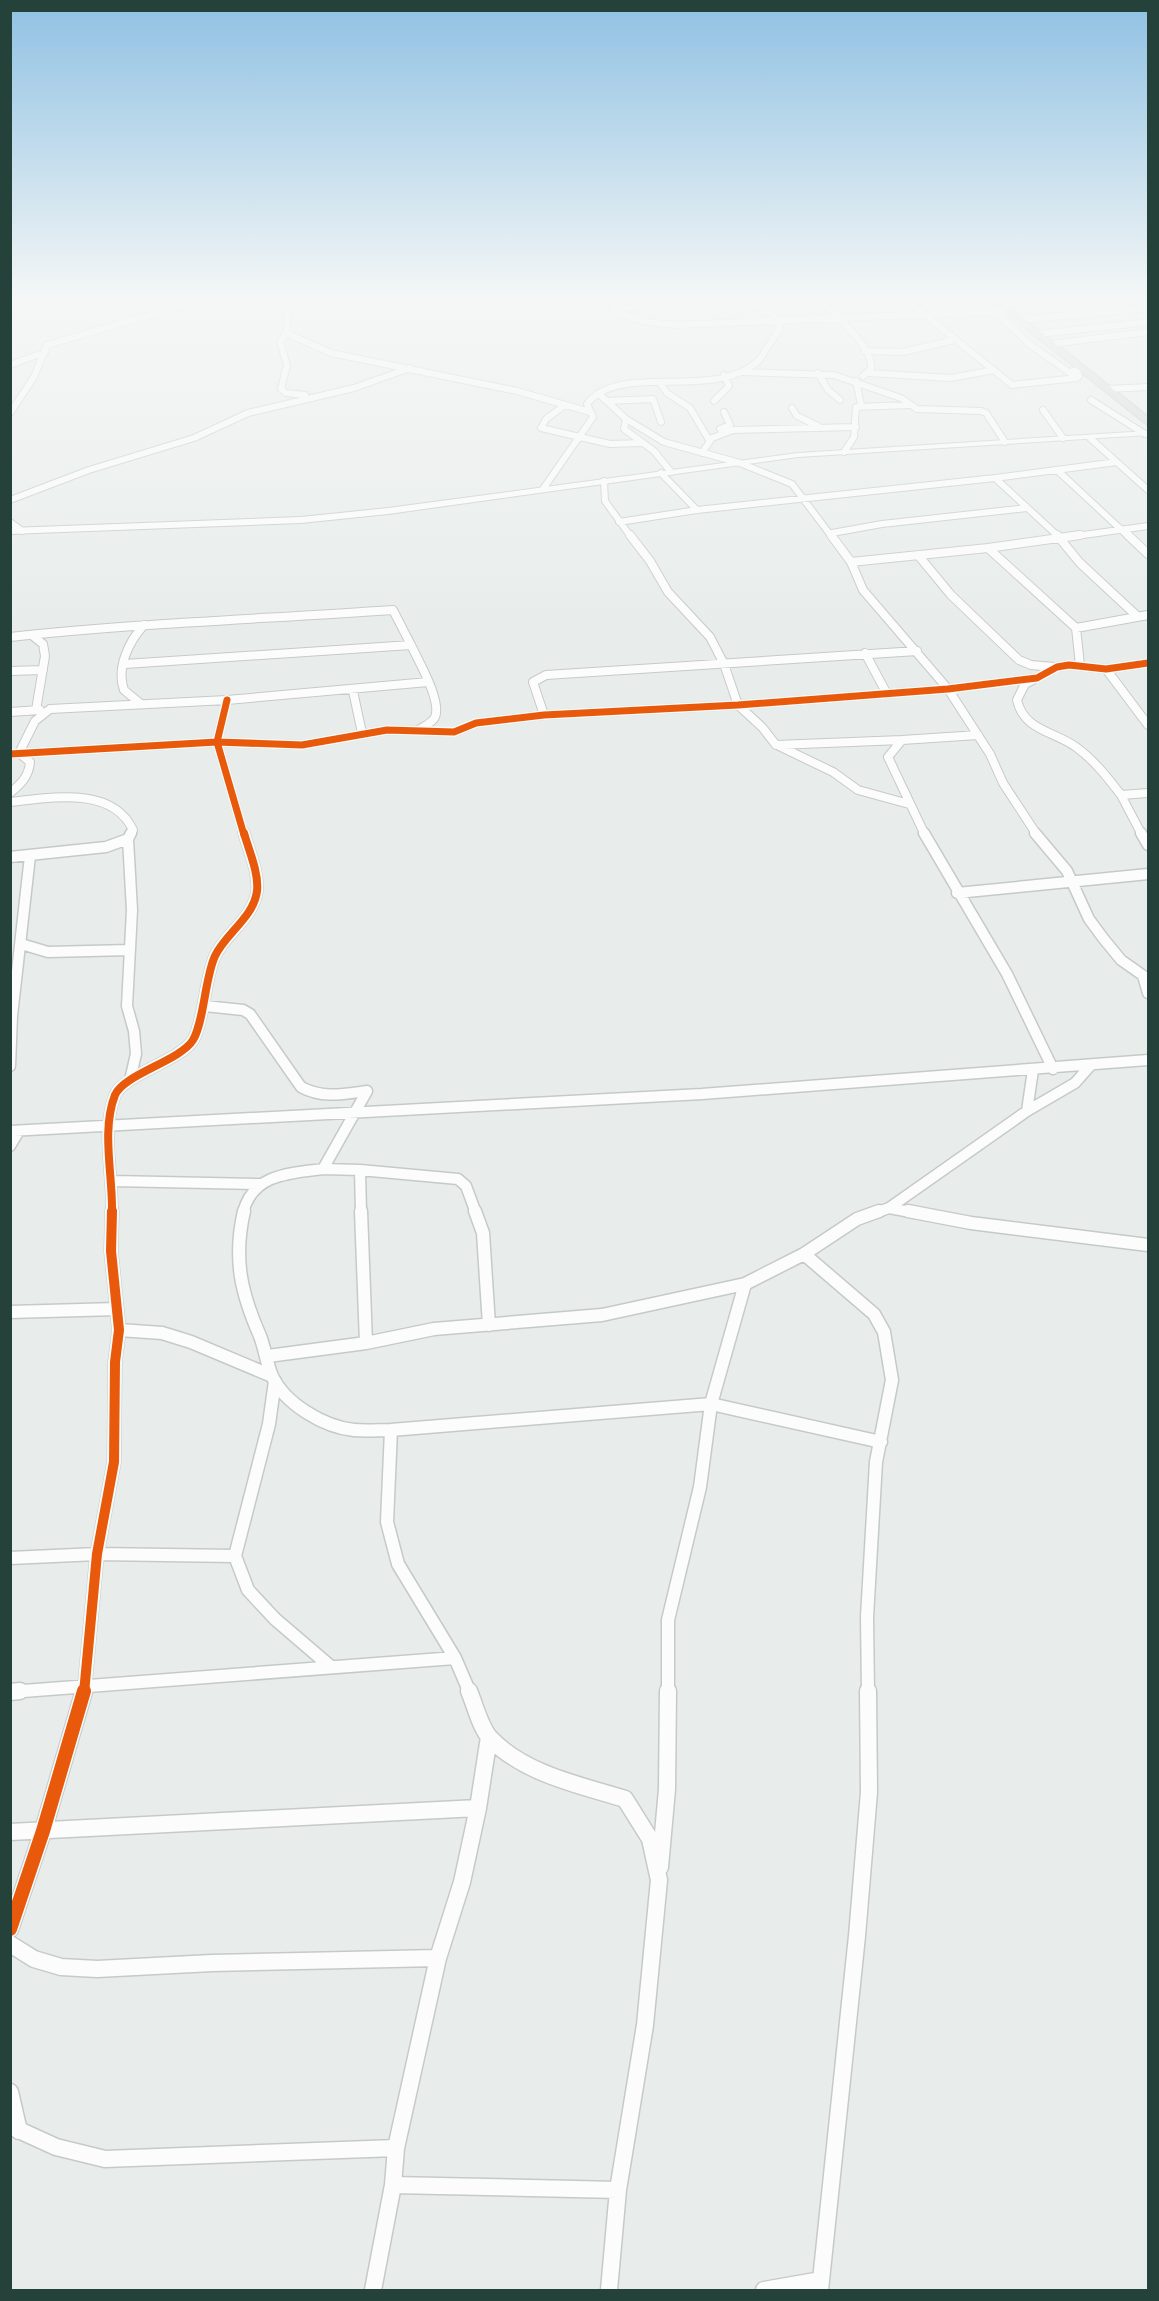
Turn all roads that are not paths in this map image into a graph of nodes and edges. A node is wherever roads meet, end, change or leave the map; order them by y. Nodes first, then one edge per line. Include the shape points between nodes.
1 (267, 408) edge
2 (561, 408) edge
3 (578, 408) edge
4 (589, 408) edge
5 (615, 408) edge
6 (656, 408) edge
7 (690, 408) edge
8 (792, 408) dead end
9 (856, 408) edge
10 (920, 408) edge
11 (1104, 408) edge
12 (1132, 408) edge
13 (1043, 410) dead end
14 (590, 412) junction
15 (724, 412) dead end
16 (626, 419) junction
17 (661, 422) dead end
18 (1149, 422) edge
19 (818, 426) junction
20 (856, 427) junction
21 (579, 436) junction
22 (1145, 436) edge
23 (707, 437) junction
24 (1064, 438) junction
25 (1090, 438) junction
26 (1005, 442) junction
27 (642, 443) junction
28 (844, 452) junction
29 (702, 453) junction
30 (1117, 462) junction
31 (740, 463) junction
32 (1058, 470) junction
33 (671, 472) junction
34 (661, 473) junction
35 (995, 478) junction
36 (604, 481) junction
37 (543, 489) junction
38 (1149, 490) edge
39 (805, 499) junction
40 (10, 500) edge
41 (1027, 508) junction
42 (697, 510) junction
43 (10, 522) edge
44 (619, 522) junction
45 (1149, 526) edge
46 (1124, 529) junction
47 (10, 531) edge
48 (22, 531) junction
49 (832, 533) junction
50 (1058, 536) junction
51 (988, 548) junction
52 (1149, 554) edge
53 (918, 555) junction
54 (852, 562) junction
55 (1149, 615) edge
56 (1137, 616) junction
57 (144, 625) junction
58 (1076, 628) junction
59 (33, 636) junction
60 (10, 637) edge
61 (411, 645) junction
62 (917, 651) junction
63 (865, 653) junction
64 (1149, 663) edge
65 (125, 664) junction
66 (724, 664) junction
67 (1080, 665) junction
68 (1057, 667) junction
69 (1106, 669) junction
70 (43, 670) junction
71 (10, 671) edge
72 (1037, 678) junction
73 (428, 682) junction
74 (948, 689) junction
75 (352, 691) junction
76 (887, 694) junction
77 (226, 700) junction
78 (141, 704) junction
79 (738, 705) junction
80 (1148, 706) edge
81 (1135, 708) junction
82 (36, 710) junction
83 (50, 710) junction
84 (10, 712) edge
85 (544, 715) junction
86 (1149, 725) edge
87 (420, 729) junction
88 (362, 733) junction
89 (978, 735) junction
90 (902, 740) junction
91 (217, 742) junction
92 (776, 744) junction
93 (15, 753) edge
94 (10, 793) edge
95 (1149, 794) edge
96 (1121, 795) junction
97 (10, 802) edge
98 (909, 804) junction
99 (128, 839) junction
100 (1149, 845) edge
101 (30, 856) junction
102 (10, 857) edge
103 (1149, 874) edge
104 (1071, 880) junction
105 (957, 893) junction
106 (21, 944) junction
107 (130, 950) junction
108 (1146, 978) edge
109 (1149, 993) edge
110 (12, 1004) edge
111 (205, 1005) junction
112 (1149, 1060) edge
113 (10, 1066) edge
114 (1090, 1066) junction
115 (1053, 1069) junction
116 (1033, 1070) junction
117 (130, 1080) junction
118 (1027, 1111) junction
119 (354, 1114) junction
120 (108, 1125) junction
121 (15, 1131) edge
122 (10, 1146) edge
123 (323, 1169) junction
124 (360, 1170) junction
125 (113, 1181) junction
126 (259, 1184) junction
127 (889, 1208) junction
128 (1149, 1245) edge
129 (804, 1254) junction
130 (745, 1284) junction
131 (117, 1309) junction
132 (10, 1312) edge
133 (489, 1325) junction
134 (119, 1330) junction
135 (366, 1343) junction
136 (268, 1356) junction
137 (273, 1379) junction
138 (711, 1404) junction
139 (391, 1430) junction
140 (881, 1442) junction
141 (97, 1554) junction
142 (235, 1556) junction
143 (10, 1558) edge
144 (455, 1658) junction
145 (331, 1667) junction
146 (86, 1686) junction
147 (10, 1692) edge
148 (489, 1737) junction
149 (478, 1808) junction
150 (43, 1831) junction
151 (10, 1832) edge
152 (659, 1880) junction
153 (10, 1929) edge
154 (10, 1944) edge
155 (438, 1958) junction
156 (10, 2092) edge
157 (15, 2129) edge
158 (396, 2148) junction
159 (393, 2185) junction
160 (618, 2190) junction
161 (820, 2285) edge
162 (373, 2290) edge
163 (609, 2290) edge
164 (764, 2290) edge

1 - 40 street via 194,438 89,470
2 - 21 street via 540,428
3 - 14 street
4 - 14 street
5 - 16 street
6 - 17 street
7 - 23 street
8 - 19 street via 797,416
9 - 20 street
10 - 26 street via 981,411
11 - 22 street
12 - 18 main road
13 - 24 street
14 - 21 street via 592,417
15 - 23 street via 730,425
16 - 27 street via 624,429
16 - 29 street via 664,442
19 - 20 street
19 - 23 street via 743,429
20 - 28 street
21 - 27 street via 610,444
21 - 37 street
22 - 25 street
23 - 29 street
24 - 25 street
24 - 26 street
25 - 30 street
26 - 28 street
27 - 33 street
28 - 31 street
29 - 31 street
30 - 32 street
30 - 38 street
31 - 33 street
31 - 39 street via 788,480
32 - 35 street
32 - 46 street
33 - 34 street
34 - 36 street
34 - 42 street
35 - 39 street
35 - 41 street
36 - 37 street
36 - 44 street via 605,501
37 - 48 street via 301,520
39 - 42 street
39 - 49 street
41 - 49 street
41 - 50 street
42 - 44 street
43 - 48 street
44 - 66 street via 650,561 668,592 710,637
45 - 46 street
46 - 50 street
46 - 52 street
47 - 48 street
49 - 54 street via 834,542
50 - 51 street
50 - 56 street via 1080,564
51 - 53 street
51 - 58 street
53 - 54 street
53 - 68 street via 942,585 1019,660
54 - 62 street via 862,590
55 - 56 street
56 - 58 street
57 - 59 street
57 - 61 street via 393,610
57 - 65 street via 129,645
58 - 67 street
59 - 60 street
59 - 70 street via 45,650
61 - 65 street
61 - 73 street
62 - 63 street
62 - 74 street
63 - 66 street
63 - 76 street
64 - 69 street
65 - 78 street via 124,690
66 - 79 street
66 - 85 street via 546,675 533,682
67 - 68 street
67 - 69 street
68 - 72 street
69 - 81 street
70 - 71 street
70 - 82 street
72 - 74 street
72 - 96 street via 1025,684 1017,700 1024,718 1031,726 1073,745
73 - 75 street
73 - 87 street via 435,717
74 - 76 street
74 - 89 street
75 - 77 street
75 - 88 street
76 - 79 street
77 - 78 street
77 - 91 street
78 - 83 street
79 - 85 street
79 - 92 street
80 - 81 street
81 - 86 street
82 - 83 street
82 - 84 street
83 - 93 street via 35,721
85 - 87 street via 476,723 454,732
87 - 88 street
88 - 91 street via 286,746
89 - 90 street
89 - 104 street via 1033,831 1057,856
90 - 92 street
90 - 98 street via 888,757
91 - 93 street
91 - 111 street via 257,885 248,912 216,956
92 - 98 street via 858,790
93 - 94 street via 30,762 30,769
95 - 96 street
96 - 100 street
97 - 99 street via 88,796 122,815 133,830
98 - 105 street
99 - 101 street via 106,847
99 - 107 street
101 - 102 street
101 - 106 street
103 - 104 street
104 - 105 street
104 - 108 street via 1089,919 1103,938 1121,960
105 - 115 street via 1008,975
106 - 107 street via 48,952
106 - 110 street
107 - 117 street via 127,1006 136,1054
108 - 109 street
110 - 113 street
111 - 117 street via 189,1046
111 - 119 street via 250,1014 301,1087 312,1094 367,1091
112 - 114 street
114 - 115 street
114 - 118 street via 1075,1083
115 - 116 street
116 - 118 street
116 - 119 street
117 - 120 street via 116,1093
118 - 127 street
119 - 120 street
119 - 123 street
120 - 121 street
120 - 125 street
121 - 122 street
123 - 124 street
123 - 126 street via 282,1174
124 - 133 street via 446,1176 466,1186 486,1244
124 - 135 street
125 - 126 street
125 - 131 street via 111,1251
126 - 136 street via 242,1217 240,1281
127 - 128 street via 971,1223
127 - 129 street via 857,1219
129 - 130 street
129 - 140 street via 863,1303 884,1332 892,1380
130 - 133 street via 602,1315
130 - 138 street
131 - 132 street
131 - 134 street
133 - 135 street via 434,1329
134 - 137 street via 162,1334 191,1342
134 - 141 street via 114,1462
135 - 136 street
136 - 137 street
137 - 139 street via 293,1402 326,1422 354,1430
137 - 142 street via 269,1424
138 - 139 street
138 - 140 street
138 - 152 street via 700,1488 668,1620 667,1789
139 - 144 street via 387,1522 391,1540 398,1564
140 - 161 street via 876,1462 867,1617 869,1792
141 - 142 street
141 - 143 street
141 - 146 street
142 - 145 street via 248,1590
144 - 145 street
144 - 148 street
145 - 146 street
146 - 147 street
146 - 150 street
148 - 149 street
148 - 152 street via 519,1760 557,1778 625,1799 650,1839
149 - 150 street
149 - 155 street via 462,1882
150 - 151 street
150 - 153 street
152 - 160 street via 645,2025
154 - 155 street via 34,1959 61,1967 96,1969
155 - 158 street
156 - 157 street
157 - 158 street via 66,2152 105,2159
158 - 159 street
159 - 160 street
159 - 162 street
160 - 163 street
161 - 164 street

